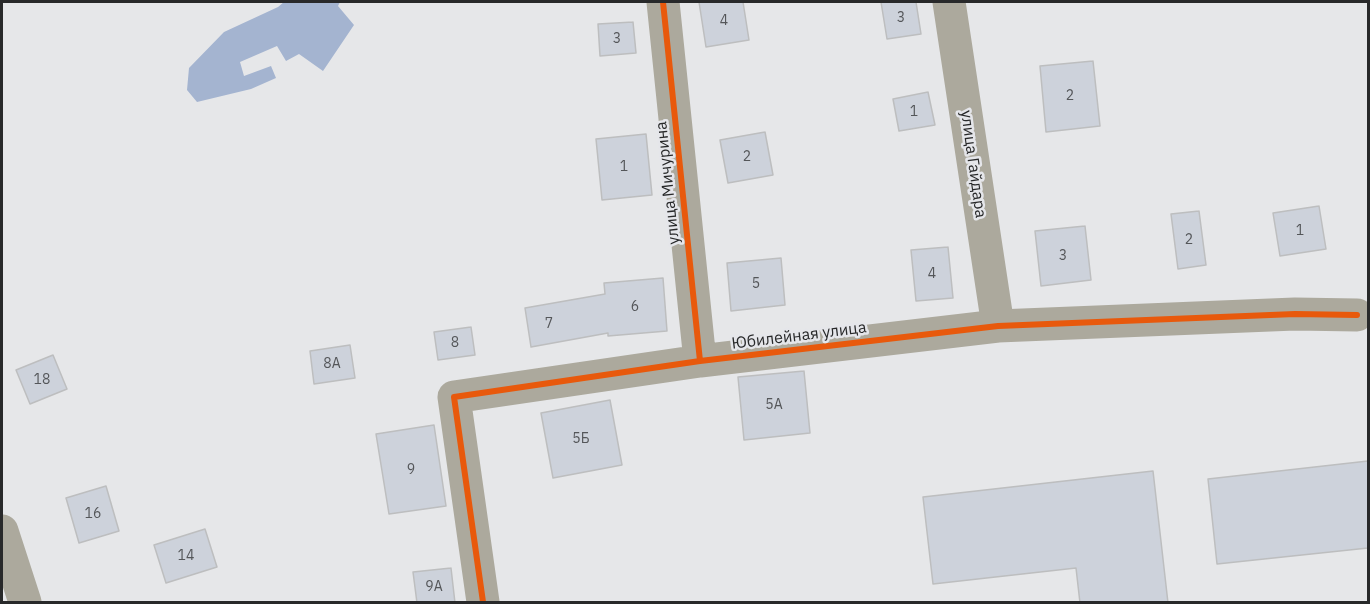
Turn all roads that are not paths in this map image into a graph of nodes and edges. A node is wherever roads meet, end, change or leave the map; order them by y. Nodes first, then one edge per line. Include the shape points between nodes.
1 (663, 2) edge
2 (949, 2) edge
3 (1357, 315) dead end
4 (998, 327) junction
5 (700, 361) junction
6 (2, 531) edge
7 (25, 603) edge
8 (483, 603) edge

1 - 5 street, улица Мичурина
2 - 4 street, улица Гайдара
3 - 4 street, Юбилейная улица via 1295,314
4 - 5 street, Юбилейная улица
5 - 8 street, Юбилейная улица via 454,397
6 - 7 street

